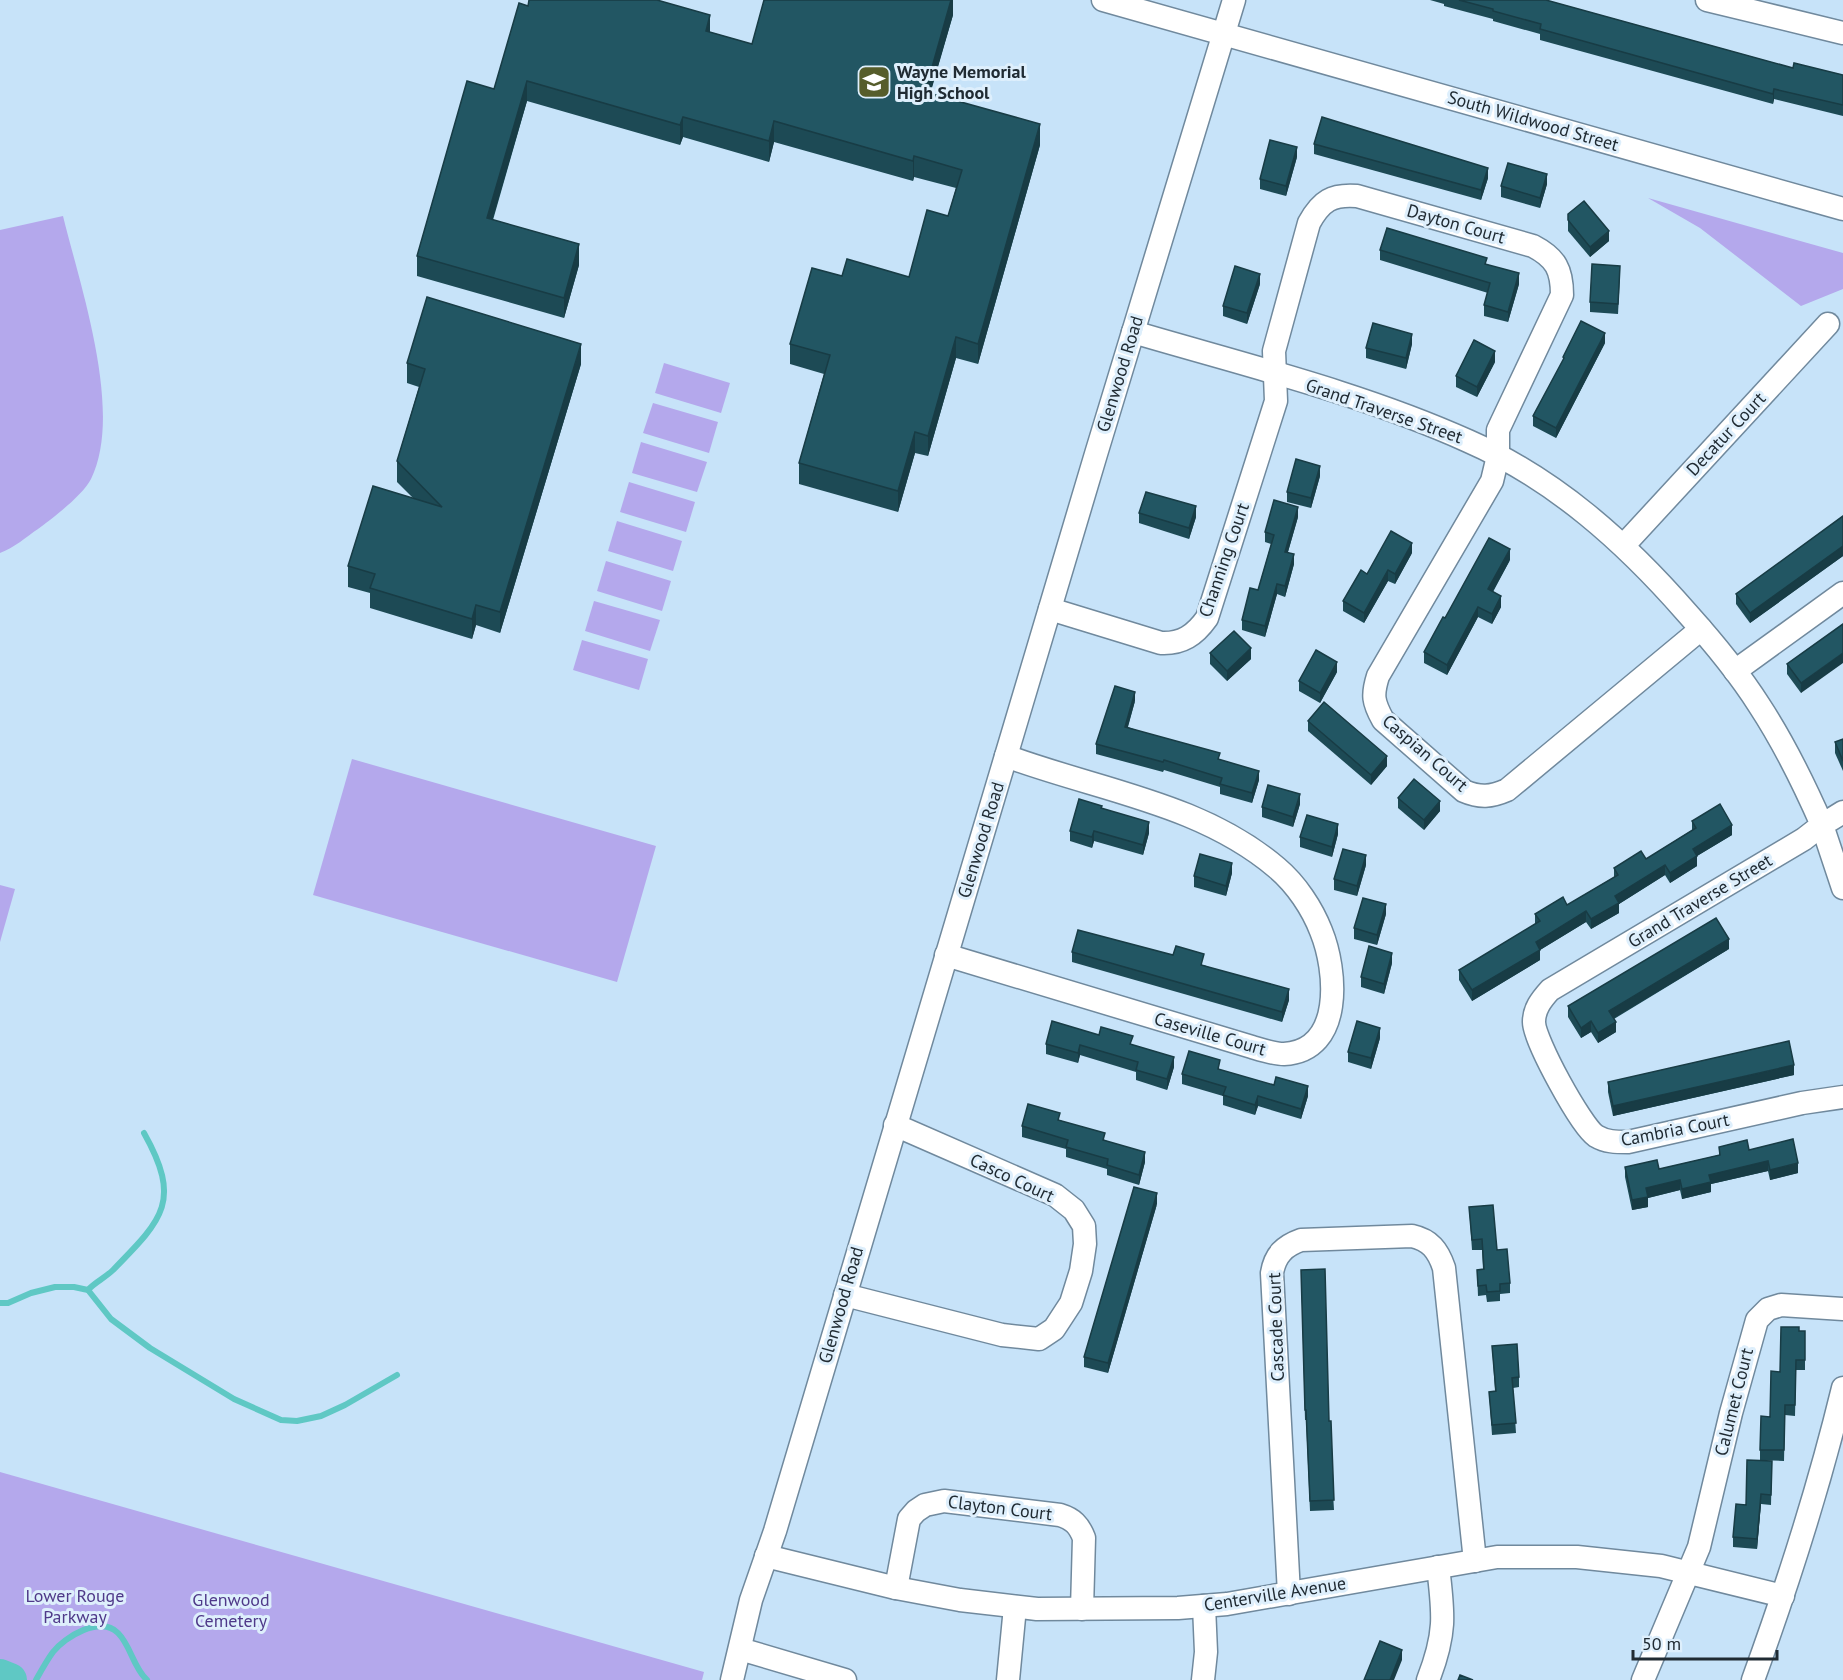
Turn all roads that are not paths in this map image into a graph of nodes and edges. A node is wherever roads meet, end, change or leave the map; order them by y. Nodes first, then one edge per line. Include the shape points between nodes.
1 (1103, 0) edge
2 (1234, 0) edge
3 (1707, 0) edge
4 (1223, 33) junction
5 (1843, 33) edge
6 (1843, 209) edge
7 (1828, 324) dead end
8 (1132, 332) junction
9 (1273, 373) junction
10 (1498, 456) junction
11 (1624, 545) junction
12 (1843, 594) edge
13 (1050, 609) junction
14 (1701, 629) junction
15 (1735, 670) junction
16 (1006, 756) junction
17 (1843, 812) edge
18 (1822, 825) junction
19 (1843, 888) edge
20 (946, 955) junction
21 (1576, 975) joint
22 (1843, 1097) edge
23 (895, 1125) junction
24 (844, 1294) junction
25 (1843, 1309) edge
26 (1843, 1388) edge
27 (766, 1556) junction
28 (1475, 1561) junction
29 (1438, 1567) junction
30 (1689, 1572) junction
31 (896, 1588) junction
32 (1289, 1594) junction
33 (1783, 1596) junction
34 (1204, 1606) junction
35 (1015, 1607) junction
36 (1082, 1609) junction
37 (740, 1649) junction
38 (732, 1680) edge
39 (845, 1680) edge
40 (1008, 1680) edge
41 (1203, 1680) edge
42 (1428, 1680) edge
43 (1643, 1680) edge
44 (1754, 1680) edge

1 - 4 street, South Wildwood Street
2 - 4 street, Glenwood Road
3 - 5 street
4 - 6 street, South Wildwood Street
4 - 8 street, Glenwood Road
7 - 11 street, Decatur Court
8 - 9 street, Grand Traverse Street
8 - 13 street, Glenwood Road
9 - 10 street, Grand Traverse Street via 1381,406
9 - 10 street, Dayton Court via 1274,351 1309,223 1317,209 1330,199 1357,196 1533,246 1557,265 1562,295 1498,430
9 - 13 street, Channing Court via 1276,401 1214,600 1198,630 1180,641 1161,643
10 - 11 street, Grand Traverse Street via 1569,500
10 - 14 street, Caspian Court via 1492,481 1378,676 1373,691 1383,720 1464,791 1484,797 1507,790
11 - 14 street, Grand Traverse Street
12 - 15 street
13 - 16 street, Glenwood Road
14 - 15 street, Grand Traverse Street
15 - 18 street, Grand Traverse Street via 1779,737
16 - 20 street, Glenwood Road
16 - 20 street, Caseville Court via 1210,824 1278,869 1309,906 1322,931 1332,971 1333,995 1326,1025 1311,1044 1283,1054
17 - 18 street
18 - 19 street, Grand Traverse Street
18 - 21 street, Grand Traverse Street
20 - 23 street, Glenwood Road
21 - 22 street, Cambria Court via 1541,1000 1534,1020 1535,1031 1583,1124 1595,1135 1611,1142 1628,1142
23 - 24 street, Glenwood Road
23 - 24 street, Casco Court via 1055,1195 1074,1210 1084,1226 1081,1271 1071,1303 1054,1329 1039,1339 1002,1335
24 - 27 street, Glenwood Road
25 - 30 street, Calumet Court via 1780,1305 1768,1309 1757,1320 1699,1547
26 - 33 street
27 - 31 street, Centerville Avenue
27 - 37 street, Glenwood Road
28 - 29 street, Centerville Avenue
28 - 30 street, Centerville Avenue via 1497,1557 1577,1557
28 - 32 street, Cascade Court via 1440,1255 1428,1242 1412,1236 1301,1240 1280,1252 1272,1273
29 - 32 street, Centerville Avenue
29 - 42 street via 1443,1624 1437,1658
30 - 33 street, Centerville Avenue
30 - 43 street, Calumet Court
31 - 35 street, Centerville Avenue
31 - 36 street, Clayton Court via 909,1519 925,1505 944,1501 1060,1515 1074,1522 1084,1538
32 - 34 street, Centerville Avenue
33 - 44 street
34 - 36 street, Centerville Avenue
34 - 41 street
35 - 36 street, Centerville Avenue
35 - 40 street
37 - 38 street, Glenwood Road
37 - 39 street

